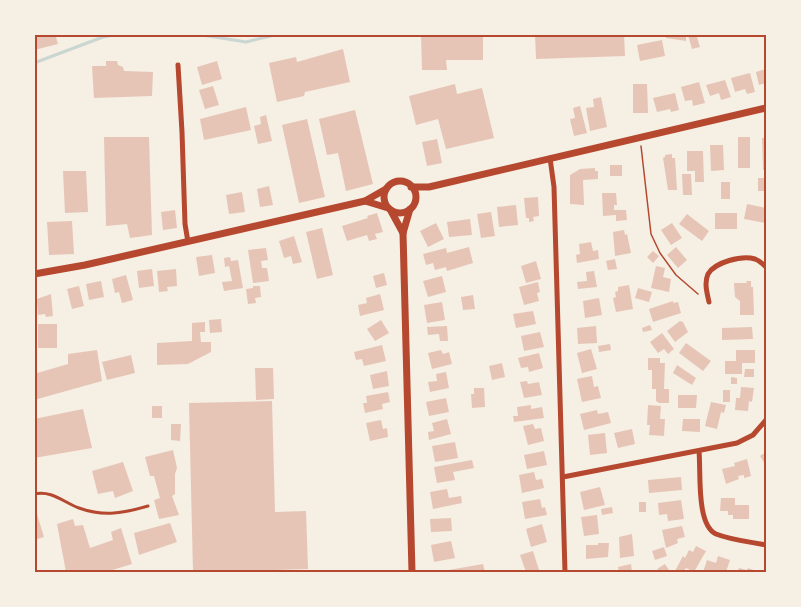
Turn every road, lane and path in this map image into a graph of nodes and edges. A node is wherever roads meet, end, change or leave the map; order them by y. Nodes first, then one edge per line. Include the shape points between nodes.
1 (178, 65) dead end
2 (766, 108) edge
3 (639, 137) junction
4 (550, 158) junction
5 (411, 187) junction
6 (429, 187) junction
7 (386, 189) junction
8 (365, 201) junction
9 (415, 201) junction
10 (389, 209) junction
11 (410, 209) junction
12 (403, 233) junction
13 (188, 242) junction
14 (766, 267) edge
15 (34, 274) edge
16 (709, 302) joint
17 (766, 420) edge
18 (699, 451) junction
19 (562, 477) junction
20 (34, 494) edge
21 (148, 506) dead end
22 (766, 545) edge
23 (412, 573) edge
24 (565, 573) edge

1 - 13 street
2 - 3 street
3 - 4 street
3 - 16 path via 651,234 676,275
4 - 6 street
4 - 19 street
5 - 6 street
5 - 7 street via 398,182
5 - 9 street
6 - 9 street
7 - 8 street
7 - 10 street via 384,199
8 - 10 street
8 - 13 street
9 - 11 street
10 - 11 street via 401,213
10 - 12 street
11 - 12 street
12 - 23 street
13 - 15 street
14 - 16 street via 748,257 717,266 706,279
17 - 18 street via 745,441
18 - 19 street
18 - 22 street via 706,525 717,534
19 - 24 street
20 - 21 lane via 51,494 80,508 110,514

